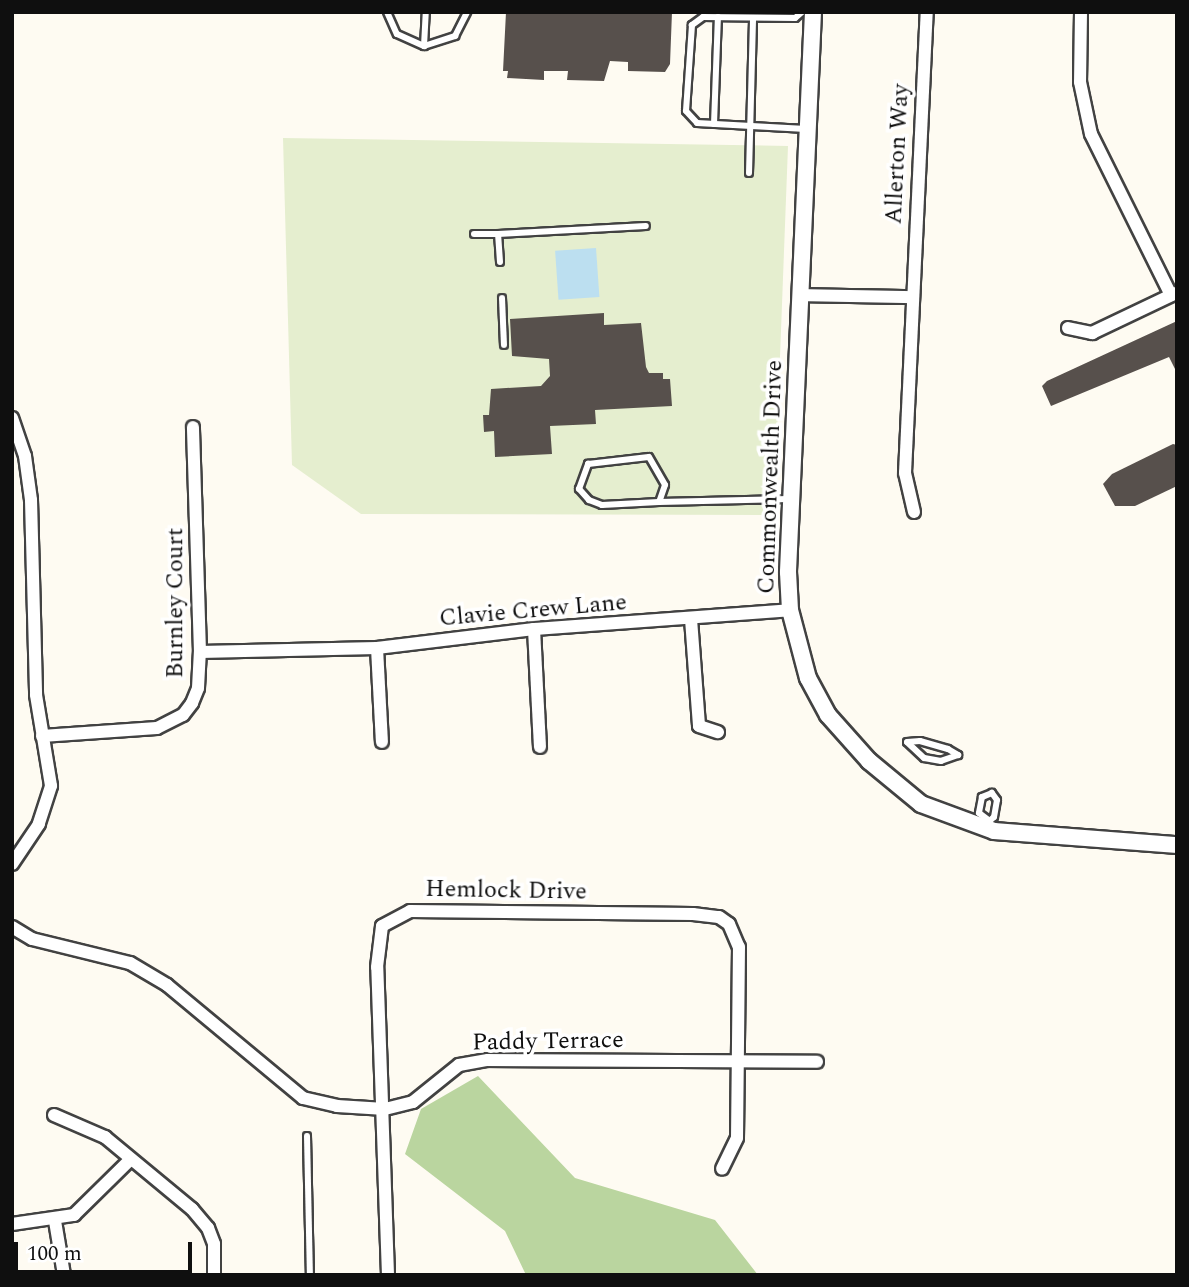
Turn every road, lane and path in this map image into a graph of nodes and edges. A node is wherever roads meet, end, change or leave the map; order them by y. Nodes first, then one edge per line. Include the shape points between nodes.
1 (387, 12) edge
2 (426, 12) edge
3 (467, 12) edge
4 (802, 12) edge
5 (813, 12) edge
6 (927, 12) edge
7 (1081, 12) edge
8 (718, 17) junction
9 (753, 19) junction
10 (424, 46) junction
11 (714, 124) junction
12 (748, 126) junction
13 (808, 129) junction
14 (749, 173) dead end
15 (646, 226) dead end
16 (474, 234) dead end
17 (498, 234) junction
18 (500, 261) dead end
19 (1174, 294) edge
20 (802, 295) junction
21 (911, 297) junction
22 (502, 298) dead end
23 (1068, 328) dead end
24 (505, 345) dead end
25 (12, 420) edge
26 (193, 427) dead end
27 (791, 499) junction
28 (659, 502) junction
29 (914, 512) dead end
30 (790, 610) junction
31 (691, 619) junction
32 (534, 629) junction
33 (377, 648) junction
34 (200, 652) junction
35 (718, 732) dead end
36 (42, 736) junction
37 (382, 742) dead end
38 (540, 747) dead end
39 (958, 755) joint
40 (1177, 845) edge
41 (12, 864) edge
42 (12, 927) edge
43 (738, 1061) junction
44 (817, 1062) dead end
45 (385, 1109) junction
46 (54, 1115) dead end
47 (307, 1136) dead end
48 (130, 1160) junction
49 (722, 1169) dead end
50 (55, 1221) junction
51 (12, 1224) edge
52 (64, 1275) edge
53 (214, 1275) edge
54 (310, 1275) edge
55 (388, 1275) edge

1 - 10 lane via 397,34
2 - 10 lane
3 - 10 lane via 455,36
4 - 9 lane via 794,18
5 - 13 street, Commonwealth Drive
6 - 21 street, Allerton Way
7 - 19 street via 1080,82 1091,134
8 - 9 lane
8 - 11 lane
8 - 11 lane via 703,17 692,25 687,111 696,123
9 - 12 lane
11 - 12 lane
12 - 13 lane
12 - 14 lane
13 - 20 street, Commonwealth Drive
15 - 17 lane
16 - 17 lane
17 - 18 lane
19 - 23 street via 1093,333
20 - 21 street
20 - 27 street, Commonwealth Drive
21 - 29 street, Allerton Way via 905,473
22 - 24 lane
25 - 36 street via 31,500 36,695
26 - 34 street, Burnley Court
27 - 28 lane
27 - 30 street, Commonwealth Drive
28 - 28 lane via 602,505 584,495 579,479 594,462 649,457 665,485
30 - 31 street, Clavie Crew Lane
30 - 40 street, Commonwealth Drive via 808,678 828,715 869,761 921,804 986,823 1095,842
31 - 32 street, Clavie Crew Lane
31 - 35 street via 699,726
32 - 33 street, Clavie Crew Lane
32 - 38 street
33 - 34 street, Clavie Crew Lane
33 - 37 street
34 - 36 street, Burnley Court via 198,688 183,715 171,723 157,728
36 - 41 street via 51,786 47,806
39 - 39 lane via 920,741 907,742 924,758 941,761
42 - 45 street, Paddy Terrace via 32,939 130,963 167,985 303,1098
43 - 44 street, Paddy Terrace
43 - 45 street, Paddy Terrace via 488,1060 459,1065 413,1102
43 - 45 street, Hemlock Drive via 738,947 736,934 719,917 410,911 382,926 379,936
43 - 49 street, Hemlock Drive via 737,1138
45 - 55 street, Hemlock Drive
46 - 48 street via 105,1137
47 - 54 lane
48 - 50 street via 74,1215
48 - 53 street via 192,1209 208,1228 214,1244
50 - 51 street
50 - 52 street

